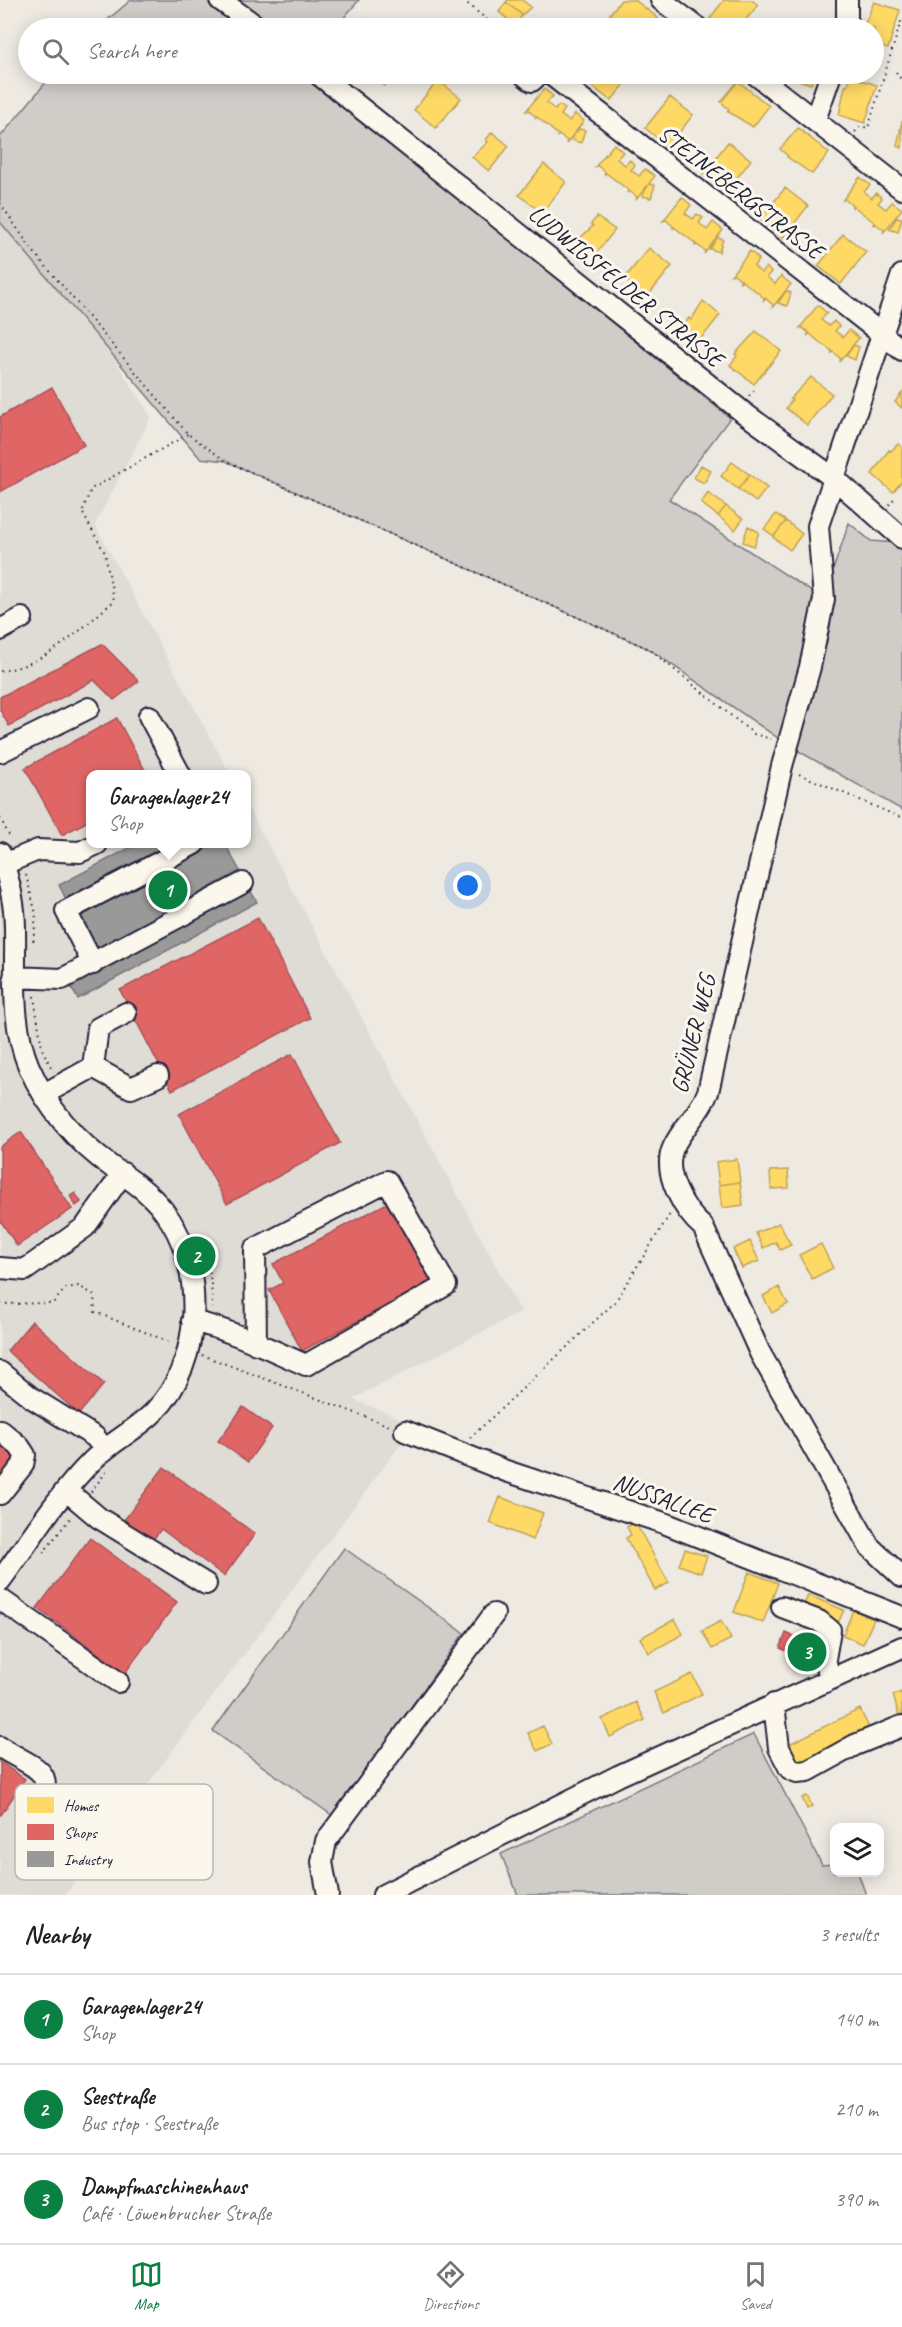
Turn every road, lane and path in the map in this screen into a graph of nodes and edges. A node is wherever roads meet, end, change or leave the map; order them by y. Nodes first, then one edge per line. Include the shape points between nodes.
1 (220, 0) edge
2 (462, 0) edge
3 (662, 0) edge
4 (847, 0) edge
5 (245, 18) edge
6 (484, 18) edge
7 (685, 18) edge
8 (847, 18) edge
9 (902, 18) edge
10 (896, 72) dead end
11 (884, 76) edge
12 (902, 81) edge
13 (331, 84) edge
14 (562, 84) edge
15 (768, 84) edge
16 (828, 84) edge
17 (882, 84) edge
18 (815, 120) junction
19 (845, 144) junction
20 (902, 189) edge
21 (0, 203) edge
22 (902, 274) edge
23 (883, 335) junction
24 (902, 350) edge
25 (757, 387) dead end
26 (749, 396) dead end
27 (188, 434) junction
28 (835, 479) junction
29 (896, 496) dead end
30 (889, 505) dead end
31 (902, 538) edge
32 (22, 618) dead end
33 (0, 630) edge
34 (0, 671) edge
35 (89, 708) dead end
36 (149, 716) dead end
37 (788, 745) junction
38 (0, 752) edge
39 (782, 766) junction
40 (178, 770) edge
41 (902, 818) edge
42 (88, 848) edge
43 (185, 848) edge
44 (2, 859) edge
45 (243, 883) dead end
46 (93, 964) junction
47 (14, 977) junction
48 (126, 1013) dead end
49 (93, 1067) junction
50 (158, 1076) dead end
51 (44, 1094) junction
52 (123, 1173) junction
53 (678, 1193) junction
54 (0, 1268) edge
55 (0, 1304) edge
56 (192, 1321) junction
57 (256, 1344) junction
58 (189, 1350) junction
59 (0, 1372) edge
60 (0, 1430) edge
61 (405, 1431) joint
62 (105, 1450) junction
63 (453, 1450) junction
64 (67, 1491) junction
65 (0, 1494) edge
66 (3, 1570) edge
67 (902, 1577) edge
68 (206, 1584) dead end
69 (0, 1599) edge
70 (782, 1607) dead end
71 (494, 1614) dead end
72 (902, 1617) edge
73 (902, 1647) edge
74 (830, 1678) junction
75 (118, 1682) dead end
76 (774, 1704) junction
77 (902, 1726) edge
78 (0, 1746) edge
79 (47, 1784) edge
80 (328, 1895) edge
81 (383, 1895) edge

1 - 5 street
2 - 6 path
3 - 7 street
4 - 8 street
9 - 11 path
10 - 12 path
13 - 28 street, LUDWIGSFELDER STRASSE via 744,412
14 - 23 street, STEINEBERGSTRASSE
15 - 18 street
16 - 18 street
17 - 19 path via 868,128 861,126
18 - 19 street
19 - 20 street
21 - 27 path via 32,250
22 - 23 street, GRÜNER WEG
23 - 24 street, STEINEBERGSTRASSE
23 - 28 street, GRÜNER WEG
25 - 26 path
27 - 34 path via 92,489 82,512 105,553 114,601 64,645
27 - 37 path via 226,461 649,649 754,734
28 - 31 street, LUDWIGSFELDER STRASSE
28 - 37 street, GRÜNER WEG via 818,526 824,599
29 - 30 path
32 - 33 street
35 - 38 street
36 - 40 street
37 - 39 street, GRÜNER WEG
39 - 41 path
39 - 53 street, GRÜNER WEG via 708,1092 700,1111 672,1150 672,1173
42 - 44 street via 81,852 38,850
43 - 46 street via 66,911
44 - 47 street via 15,927
45 - 46 street
46 - 47 street via 62,979
47 - 51 street via 22,1045
48 - 49 street via 98,1028
49 - 50 street via 131,1088
49 - 51 street
51 - 52 street via 82,1143
52 - 54 street via 85,1227 25,1270
52 - 56 street via 163,1210 184,1249 193,1286
53 - 63 path via 673,1209 615,1302
53 - 67 street, GRÜNER WEG via 690,1216 703,1227 760,1353 869,1546
55 - 58 path via 53,1303 66,1288 78,1286 94,1295 95,1312
56 - 57 street
56 - 58 street
57 - 57 street via 306,1365 446,1285 387,1181 255,1249
58 - 61 path
58 - 62 street via 180,1373 156,1410
59 - 62 street via 32,1398 95,1437
60 - 65 street via 25,1455 23,1465
61 - 63 street, NUSSALLEE
62 - 64 street
63 - 72 street, NUSSALLEE via 664,1523
64 - 66 street
64 - 68 street via 99,1518
69 - 75 street
70 - 74 street via 819,1621 830,1630 825,1659
71 - 80 street via 326,1841 322,1862
73 - 74 street
74 - 76 street
76 - 77 street via 779,1748 790,1769 797,1772 808,1771 855,1745
76 - 81 street via 618,1776
78 - 79 street via 42,1773

